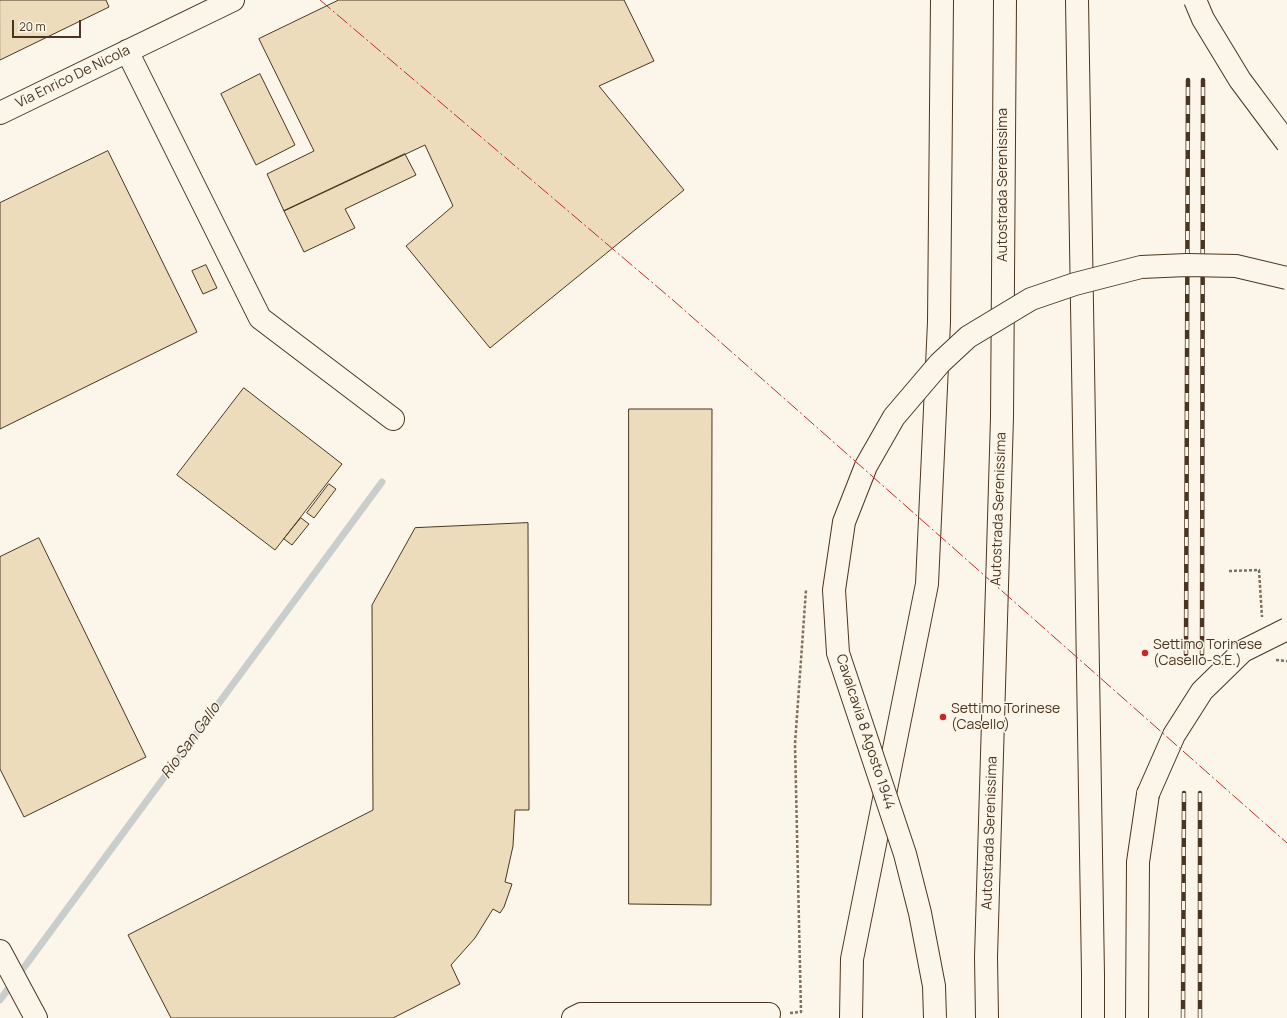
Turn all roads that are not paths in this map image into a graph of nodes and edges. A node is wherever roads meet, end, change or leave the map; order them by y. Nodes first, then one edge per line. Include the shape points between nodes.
1 (233, 0) edge
2 (942, 0) edge
3 (1005, 0) edge
4 (1077, 0) edge
5 (1195, 0) edge
6 (127, 51) junction
7 (0, 113) edge
8 (1287, 144) edge
9 (1287, 278) edge
10 (393, 419) dead end
11 (1287, 629) edge
12 (3, 958) edge
13 (769, 1014) road end
14 (36, 1018) edge
15 (573, 1018) edge
16 (851, 1018) edge
17 (935, 1018) edge
18 (987, 1018) edge
19 (1093, 1018) edge
20 (1137, 1018) edge

1 - 6 main road, Via Enrico De Nicola
2 - 16 main road via 939,322 927,584 852,959
3 - 18 main road, Autostrada Serenissima via 1002,417 986,957
4 - 19 main road
5 - 8 main road, bridge via 1203,19 1240,80
6 - 7 main road, Via Enrico De Nicola
6 - 10 main road via 260,318
9 - 17 main road, Cavalcavia 8 Agosto 1944, bridge via 1236,266 1141,267 1075,284 1031,299 968,337 940,363 894,417 866,466 844,522 834,590 838,653 905,854 934,986
11 - 20 main road, bridge via 1242,651 1202,691 1174,735 1148,794 1138,862
12 - 14 main road
13 - 15 main road via 581,1014

